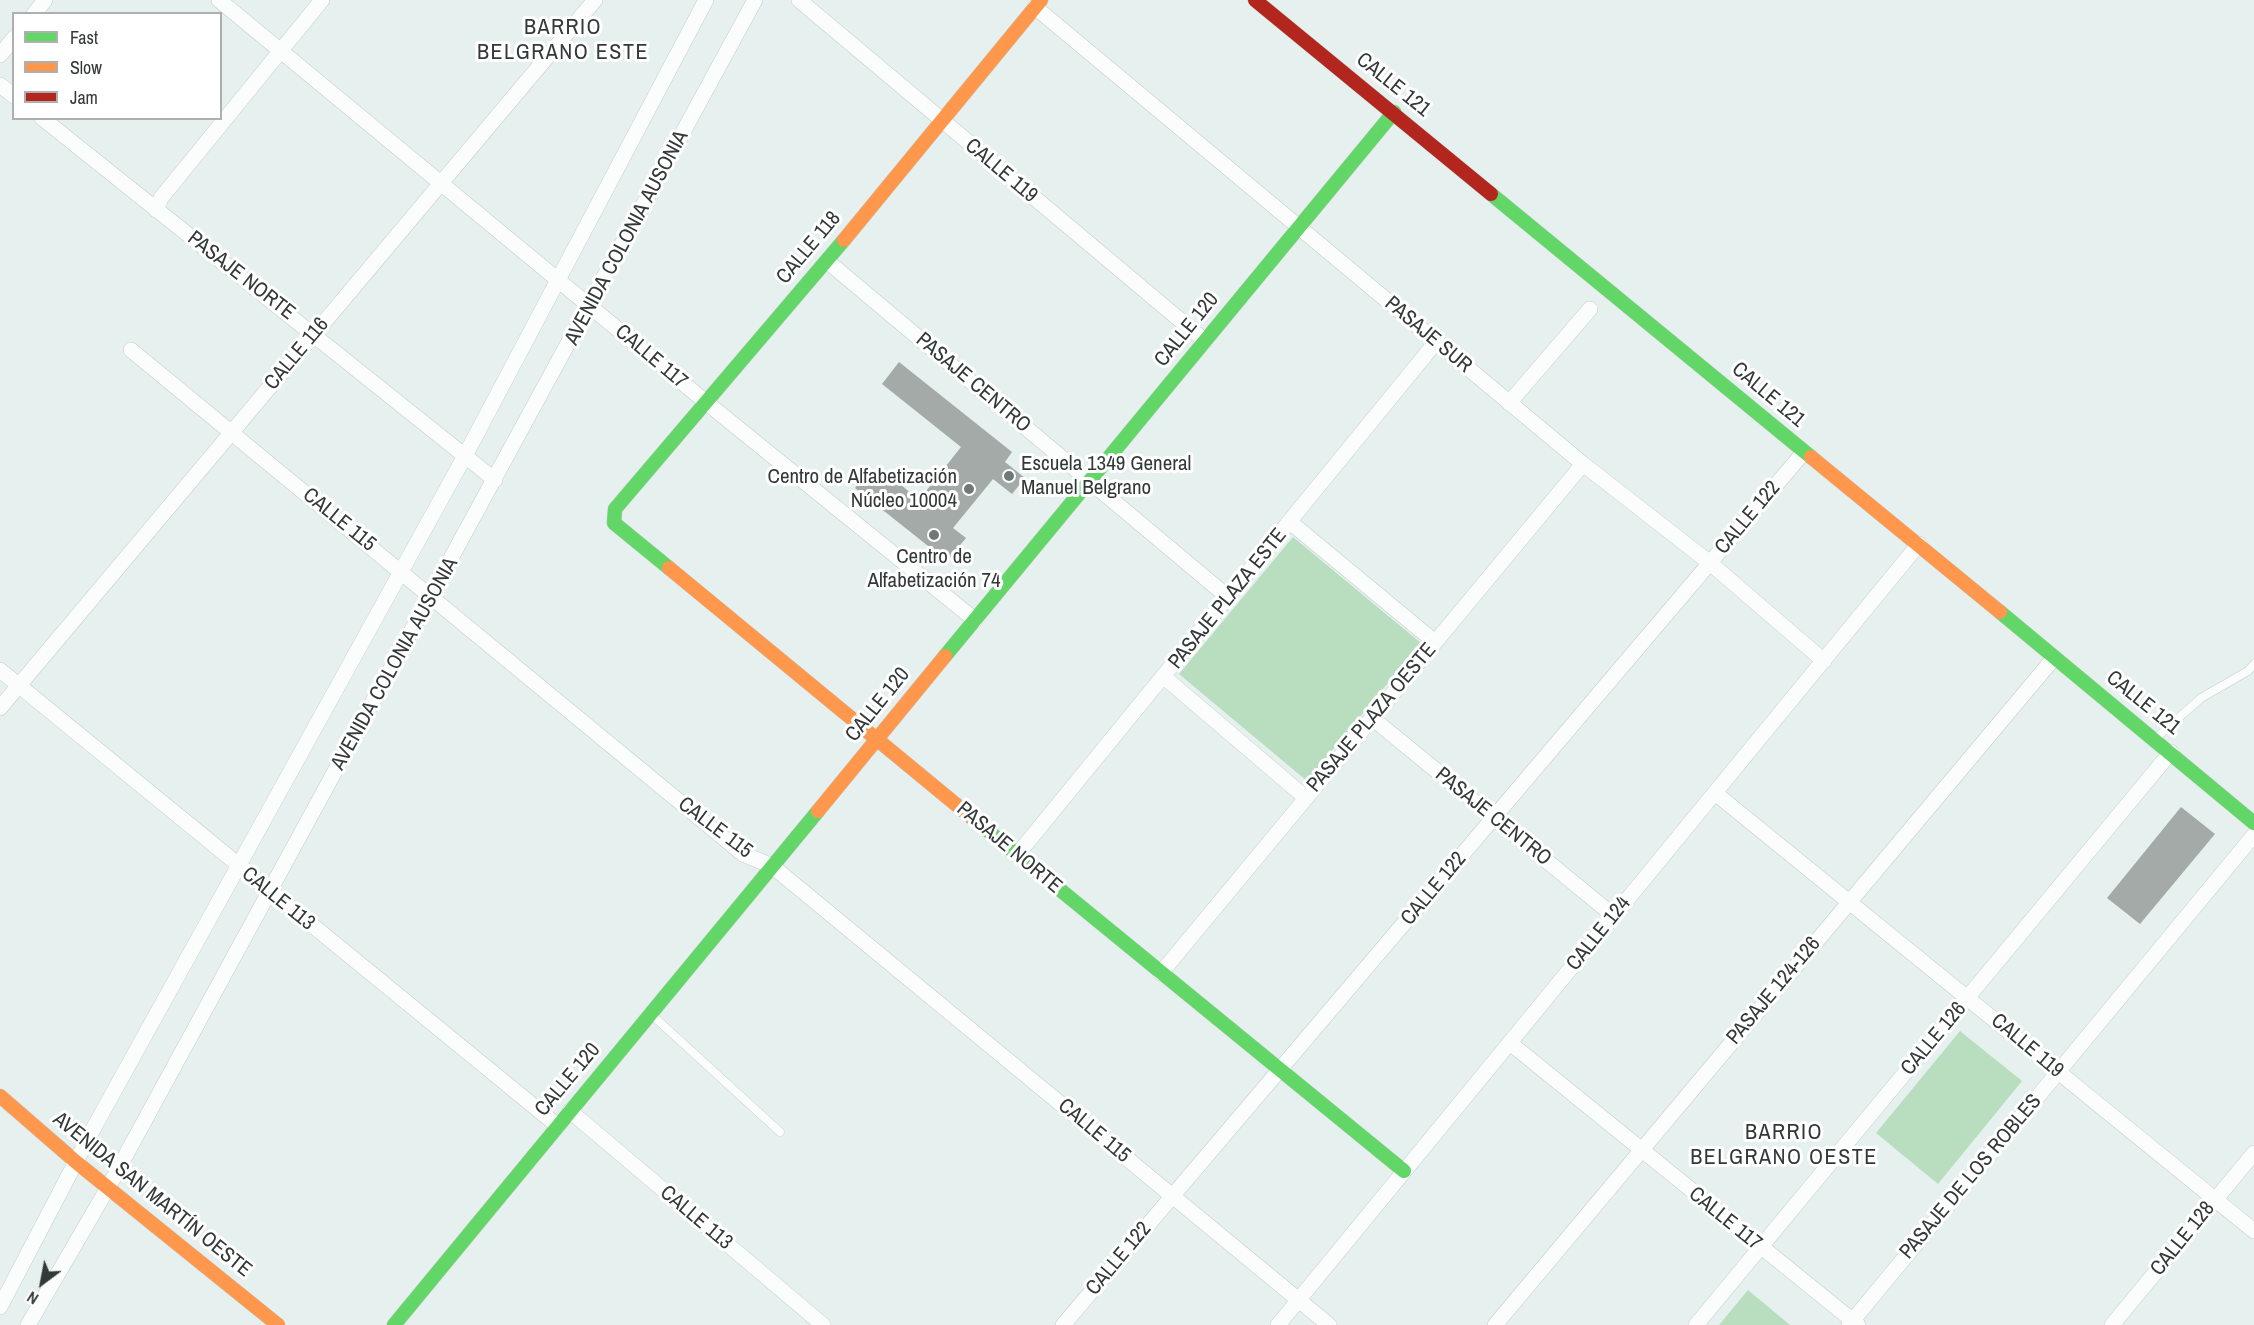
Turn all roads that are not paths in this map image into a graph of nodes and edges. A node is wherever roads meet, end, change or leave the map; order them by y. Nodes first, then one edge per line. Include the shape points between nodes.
1 (45, 0) edge
2 (219, 0) edge
3 (322, 0) edge
4 (595, 0) edge
5 (706, 0) edge
6 (755, 0) edge
7 (799, 0) edge
8 (1255, 0) edge
9 (1038, 3) edge
10 (36, 12) edge
11 (12, 40) edge
12 (280, 51) junction
13 (0, 55) edge
14 (0, 85) edge
15 (12, 94) edge
16 (1394, 112) junction
17 (44, 120) edge
18 (941, 121) junction
19 (441, 184) junction
20 (156, 210) junction
21 (1299, 227) junction
22 (826, 261) junction
23 (558, 280) junction
24 (591, 306) junction
25 (1590, 309) dead end
26 (313, 333) junction
27 (1205, 341) junction
28 (1436, 342) junction
29 (131, 350) dead end
30 (1509, 403) junction
31 (707, 404) junction
32 (231, 432) junction
33 (1804, 453) junction
34 (466, 454) junction
35 (1583, 464) junction
36 (495, 480) junction
37 (1090, 481) junction
38 (1290, 522) junction
39 (614, 523) joint
40 (1919, 544) junction
41 (1710, 563) junction
42 (401, 572) junction
43 (431, 597) junction
44 (1229, 597) junction
45 (975, 620) junction
46 (1435, 642) junction
47 (2054, 658) junction
48 (1824, 660) junction
49 (2254, 664) edge
50 (0, 670) edge
51 (1164, 677) junction
52 (19, 686) junction
53 (0, 708) edge
54 (1372, 718) junction
55 (878, 738) junction
56 (2155, 739) junction
57 (2171, 752) junction
58 (1715, 793) junction
59 (1306, 798) junction
60 (1495, 817) junction
61 (2254, 823) edge
62 (2254, 835) edge
63 (1017, 855) junction
64 (238, 866) junction
65 (772, 866) junction
66 (270, 892) junction
67 (1850, 901) junction
68 (1614, 916) junction
69 (1161, 973) junction
70 (1968, 997) junction
71 (651, 1014) junction
72 (1510, 1043) junction
73 (1278, 1071) junction
74 (2058, 1072) junction
75 (0, 1096) edge
76 (570, 1111) junction
77 (558, 1126) junction
78 (780, 1132) dead end
79 (1641, 1151) junction
80 (2254, 1153) edge
81 (76, 1162) junction
82 (1404, 1171) junction
83 (109, 1186) junction
84 (1173, 1196) junction
85 (2216, 1199) junction
86 (2254, 1232) edge
87 (1760, 1248) junction
88 (1298, 1300) junction
89 (0, 1307) edge
90 (1853, 1324) edge
91 (28, 1325) edge
92 (278, 1325) edge
93 (394, 1325) edge
94 (823, 1325) edge
95 (1064, 1325) edge
96 (1278, 1325) edge
97 (1329, 1325) edge
98 (1495, 1325) edge
99 (1696, 1325) edge
100 (2112, 1325) edge

1 - 10 street
2 - 12 street, CALLE 117
3 - 12 street
4 - 19 street, CALLE 116
5 - 23 street, AVENIDA COLONIA AUSONIA
6 - 24 street, AVENIDA COLONIA AUSONIA
7 - 18 street, CALLE 119
8 - 16 street, CALLE 121
9 - 18 street, CALLE 118
9 - 21 street, PASAJE SUR
11 - 13 street
12 - 19 street, CALLE 117
12 - 20 street via 161,198
14 - 15 street
16 - 21 street, CALLE 120
16 - 33 street, CALLE 121
17 - 20 street, PASAJE NORTE
18 - 22 street, CALLE 118
18 - 27 street, CALLE 119
19 - 23 street, CALLE 117
19 - 26 street, CALLE 116
20 - 26 street, PASAJE NORTE
21 - 27 street, CALLE 120
21 - 28 street, PASAJE SUR
22 - 31 street, CALLE 118
22 - 37 street, PASAJE CENTRO
23 - 24 street, CALLE 117
23 - 34 street, AVENIDA COLONIA AUSONIA
24 - 31 street, CALLE 117
24 - 36 street, AVENIDA COLONIA AUSONIA
25 - 30 street
26 - 32 street, CALLE 116
26 - 34 street, PASAJE NORTE
27 - 37 street, CALLE 120
28 - 30 street, PASAJE SUR
28 - 38 street, PASAJE PLAZA ESTE
29 - 32 street, CALLE 115
30 - 35 street, PASAJE SUR
31 - 39 street, CALLE 118 via 615,508
31 - 45 street, CALLE 117
32 - 42 street, CALLE 115
32 - 52 street, CALLE 116
33 - 40 street, CALLE 121
33 - 41 street, CALLE 122
34 - 36 street, PASAJE NORTE
34 - 42 street, AVENIDA COLONIA AUSONIA
35 - 41 street, PASAJE SUR
35 - 46 street, PASAJE PLAZA OESTE
36 - 43 street, AVENIDA COLONIA AUSONIA
37 - 44 street, PASAJE CENTRO
37 - 45 street, CALLE 120
38 - 44 street, PASAJE PLAZA ESTE
38 - 46 street
39 - 55 street, PASAJE NORTE
40 - 47 street, CALLE 121
40 - 48 street, CALLE 124
41 - 48 street, PASAJE SUR
41 - 60 street, CALLE 122
42 - 43 street, CALLE 115
42 - 64 street, AVENIDA COLONIA AUSONIA
43 - 65 street, CALLE 115 via 743,854
43 - 66 street, AVENIDA COLONIA AUSONIA
44 - 51 street, PASAJE PLAZA ESTE
45 - 55 street, CALLE 120
46 - 54 street, PASAJE PLAZA OESTE
47 - 56 street, CALLE 121
47 - 67 street, PASAJE 124-126
48 - 58 street, CALLE 124
49 - 56 lane via 2201,698
50 - 52 street, CALLE 113
51 - 59 street
51 - 63 street, PASAJE PLAZA ESTE
52 - 53 street, CALLE 116
52 - 64 street, CALLE 113
54 - 59 street, PASAJE PLAZA OESTE
54 - 60 street, PASAJE CENTRO
55 - 63 street, PASAJE NORTE
55 - 65 street, CALLE 120
56 - 57 street, CALLE 121
57 - 61 street, CALLE 121
57 - 70 street, CALLE 126
58 - 67 street, CALLE 119
58 - 68 street, CALLE 124
59 - 69 street, PASAJE PLAZA OESTE
60 - 68 street, PASAJE CENTRO
60 - 73 street, CALLE 122
62 - 74 street, PASAJE DE LOS ROBLES
63 - 69 street, PASAJE NORTE
64 - 66 street, CALLE 113
64 - 81 street, AVENIDA COLONIA AUSONIA
65 - 71 street, CALLE 120
65 - 84 street, CALLE 115
66 - 77 street, CALLE 113
66 - 83 street, AVENIDA COLONIA AUSONIA
67 - 70 street, CALLE 119
67 - 79 street, PASAJE 124-126
68 - 72 street, CALLE 124
69 - 73 street, PASAJE NORTE
70 - 74 street, CALLE 119
70 - 87 street, CALLE 126
71 - 76 street, CALLE 120
71 - 78 lane
72 - 79 street, CALLE 117
72 - 82 street, CALLE 124
73 - 82 street, PASAJE NORTE
73 - 84 street, CALLE 122
74 - 85 street, CALLE 119
74 - 90 street, PASAJE DE LOS ROBLES
75 - 81 street, AVENIDA SAN MARTÍN OESTE
76 - 77 street, CALLE 120
76 - 94 street, CALLE 113
77 - 93 street, CALLE 120
79 - 87 street, CALLE 117
79 - 98 street, PASAJE 124-126
80 - 85 street, CALLE 128
81 - 83 street, AVENIDA SAN MARTÍN OESTE
81 - 89 street, AVENIDA COLONIA AUSONIA
82 - 88 street, CALLE 124
83 - 91 street, AVENIDA COLONIA AUSONIA
83 - 92 street, AVENIDA SAN MARTÍN OESTE
84 - 88 street, CALLE 115
84 - 95 street, CALLE 122
85 - 86 street, CALLE 119
85 - 100 street, CALLE 128
87 - 90 street, CALLE 117
87 - 99 street, CALLE 126
88 - 96 street, CALLE 124
88 - 97 street, CALLE 115

